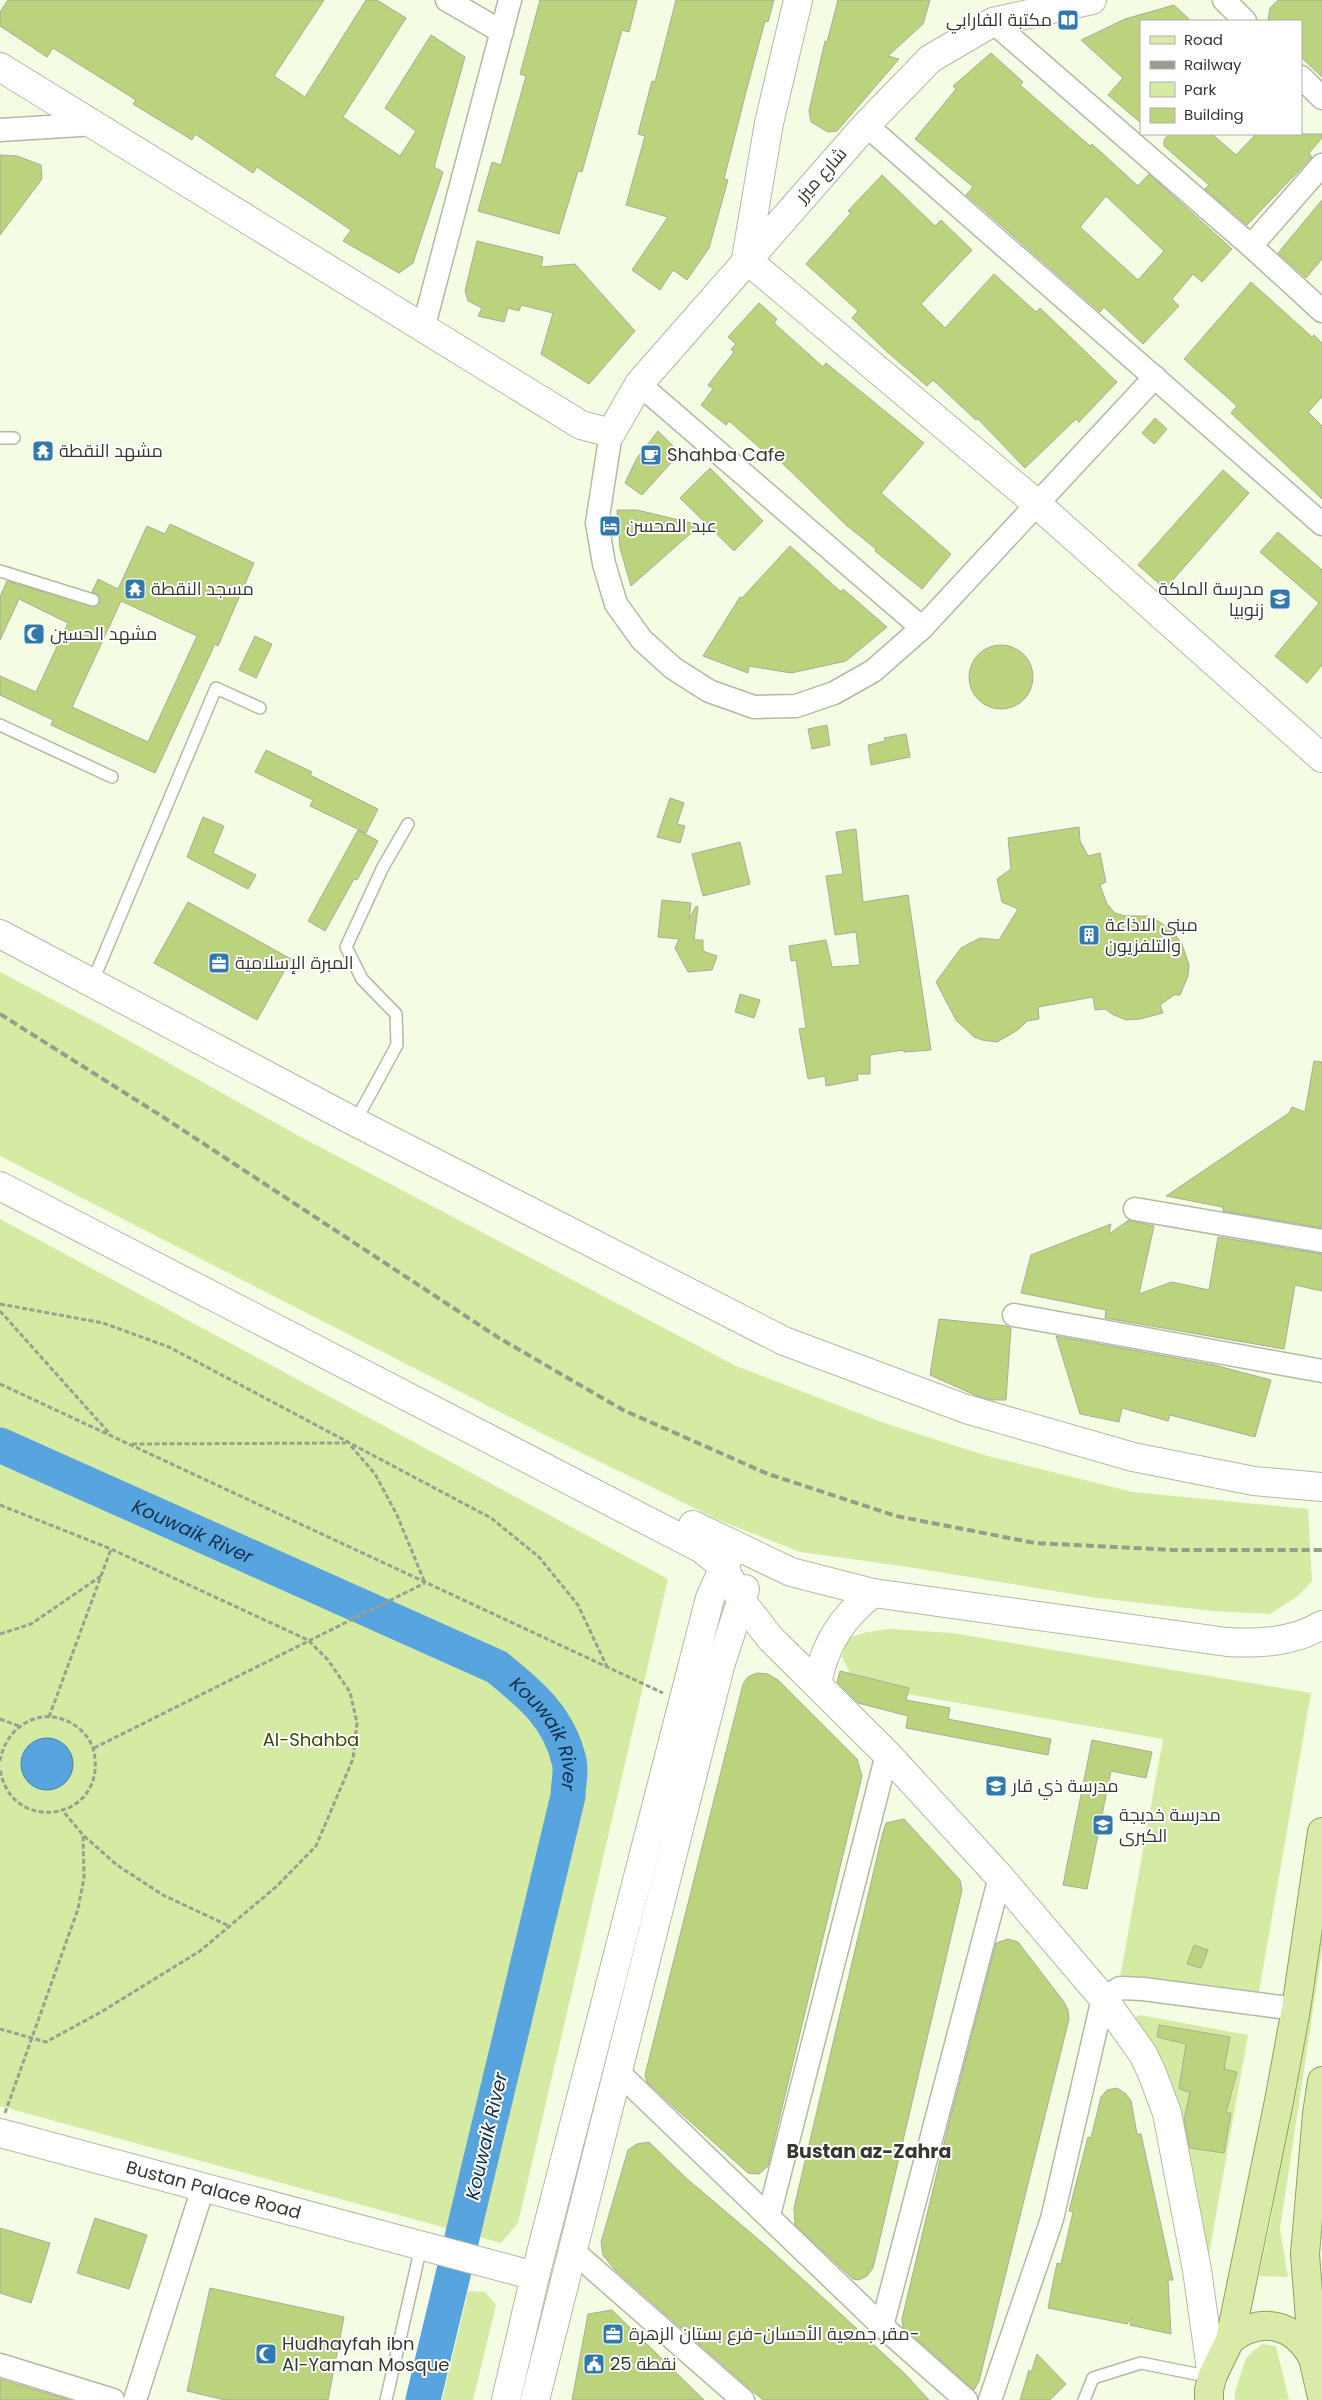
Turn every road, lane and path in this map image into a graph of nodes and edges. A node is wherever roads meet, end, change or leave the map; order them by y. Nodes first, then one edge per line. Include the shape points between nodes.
1 (447, 0) edge
2 (510, 0) edge
3 (798, 0) edge
4 (1092, 0) edge
5 (1224, 0) edge
6 (1244, 20) edge
7 (993, 22) junction
8 (502, 32) junction
9 (0, 67) edge
10 (1302, 78) edge
11 (1322, 98) edge
12 (96, 124) junction
13 (866, 125) junction
14 (0, 130) edge
15 (1322, 165) edge
16 (1251, 246) junction
17 (746, 259) junction
18 (1322, 311) edge
19 (423, 328) junction
20 (1155, 377) junction
21 (639, 384) junction
22 (612, 433) junction
23 (0, 438) edge
24 (14, 438) dead end
25 (1038, 504) junction
26 (1322, 524) edge
27 (0, 571) edge
28 (93, 600) dead end
29 (922, 628) junction
30 (260, 708) dead end
31 (0, 725) edge
32 (1322, 758) edge
33 (112, 778) dead end
34 (408, 824) dead end
35 (0, 934) edge
36 (92, 983) junction
37 (356, 1122) junction
38 (0, 1171) edge
39 (0, 1186) edge
40 (1135, 1209) dead end
41 (1322, 1241) edge
42 (0, 1304) edge
43 (0, 1312) edge
44 (1014, 1315) dead end
45 (1322, 1371) edge
46 (0, 1384) edge
47 (112, 1436) junction
48 (348, 1443) junction
49 (129, 1444) junction
50 (1322, 1487) edge
51 (0, 1505) edge
52 (111, 1549) junction
53 (736, 1556) junction
54 (102, 1576) junction
55 (425, 1583) junction
56 (873, 1593) junction
57 (742, 1602) junction
58 (1322, 1625) edge
59 (0, 1634) edge
60 (771, 1639) junction
61 (308, 1640) junction
62 (727, 1646) junction
63 (607, 1667) junction
64 (817, 1683) junction
65 (683, 1702) junction
66 (49, 1717) junction
67 (0, 1719) edge
68 (20, 1726) junction
69 (94, 1748) junction
70 (887, 1754) junction
71 (0, 1761) edge
72 (0, 1769) edge
73 (1, 1781) edge
74 (63, 1811) junction
75 (1322, 1832) edge
76 (83, 1835) junction
77 (1000, 1877) junction
78 (229, 1926) junction
79 (1103, 1998) junction
80 (1296, 2009) junction
81 (0, 2029) edge
82 (31, 2038) junction
83 (618, 2072) junction
84 (1322, 2081) edge
85 (1, 2127) edge
86 (1317, 2171) edge
87 (203, 2188) junction
88 (769, 2215) junction
89 (424, 2248) junction
90 (572, 2250) junction
91 (535, 2276) junction
92 (882, 2326) junction
93 (1230, 2340) junction
94 (1313, 2358) junction
95 (0, 2365) edge
96 (1207, 2392) edge
97 (1322, 2397) edge
98 (113, 2400) edge
99 (136, 2400) edge
100 (386, 2400) edge
101 (506, 2400) edge
102 (535, 2400) edge
103 (743, 2400) edge
104 (966, 2400) edge
105 (990, 2400) edge
106 (1084, 2400) edge

1 - 8 street
2 - 8 street
3 - 17 main road via 769,123
4 - 7 main road, شارع ميزر
5 - 6 street
7 - 13 main road, شارع ميزر via 930,58
7 - 16 street
8 - 19 street
9 - 12 main road
10 - 11 street
12 - 14 street
12 - 19 main road
13 - 17 main road, شارع ميزر
13 - 20 street
15 - 16 street
16 - 18 street
17 - 21 main road, شارع ميزر
17 - 25 main road
19 - 22 main road via 581,425
20 - 25 street
20 - 26 street
21 - 22 main road, شارع ميزر
21 - 29 street
22 - 29 street via 597,524 616,604 642,640 673,668 709,692 754,708 796,706 834,693 873,671
23 - 24 lane
25 - 29 street
25 - 32 main road
27 - 28 lane
30 - 36 lane via 216,688
31 - 33 lane
34 - 37 lane via 383,867 346,947 362,979 396,1014 397,1045
35 - 36 main road
36 - 37 main road
37 - 50 main road via 784,1341 874,1376 966,1409 1133,1456 1254,1481
38 - 53 main road
39 - 53 main road via 702,1549
40 - 41 street
42 - 48 path via 103,1323 169,1347
43 - 47 path
44 - 45 street
46 - 47 path
47 - 49 path
48 - 49 path
48 - 55 path via 375,1474
48 - 63 path via 492,1518 539,1557 578,1605
49 - 55 path
51 - 52 path
52 - 54 path
52 - 61 path
53 - 56 main road
53 - 57 main road
53 - 65 main road via 710,1598
54 - 59 path via 31,1624
54 - 66 path
55 - 61 path
55 - 63 path
56 - 58 main road via 1228,1642 1274,1642
56 - 64 main road via 841,1623 821,1662
57 - 60 main road
57 - 62 main road
60 - 62 main road via 753,1635 734,1640
60 - 64 main road
61 - 69 path
61 - 78 path via 328,1660 350,1692 358,1724 353,1759 316,1846
62 - 83 main road
63 - 65 path
64 - 70 main road
65 - 91 main road
66 - 68 path via 34,1719
66 - 69 path via 65,1720 78,1728
67 - 68 path
68 - 71 path via 9,1737
69 - 74 path via 96,1768 93,1782 76,1804
70 - 77 main road
70 - 88 street
72 - 73 path
73 - 74 path via 9,1794 33,1811 48,1814
74 - 76 path
75 - 80 main road
76 - 78 path via 117,1865 163,1895
76 - 82 path via 84,1878 78,1909
77 - 79 main road
77 - 92 street
78 - 82 path via 200,1951 102,2012 46,2042
79 - 80 street via 1120,1988 1143,1989
79 - 96 main road via 1143,2054 1167,2113 1197,2270
79 - 105 street via 1052,2219
80 - 93 main road
81 - 82 path
82 - 85 path
83 - 88 street
83 - 90 main road
84 - 86 main road
85 - 87 main road, Bustan Palace Road
86 - 94 main road via 1305,2254
87 - 89 main road, Bustan Palace Road
87 - 99 street
88 - 92 street
89 - 91 main road, Bustan Palace Road
89 - 100 lane
90 - 102 main road
90 - 103 street
91 - 101 main road
92 - 104 street
93 - 94 main road via 1252,2328 1276,2327 1299,2338
93 - 96 main road
94 - 97 main road
95 - 98 street
96 - 106 lane via 1141,2363 1093,2378

